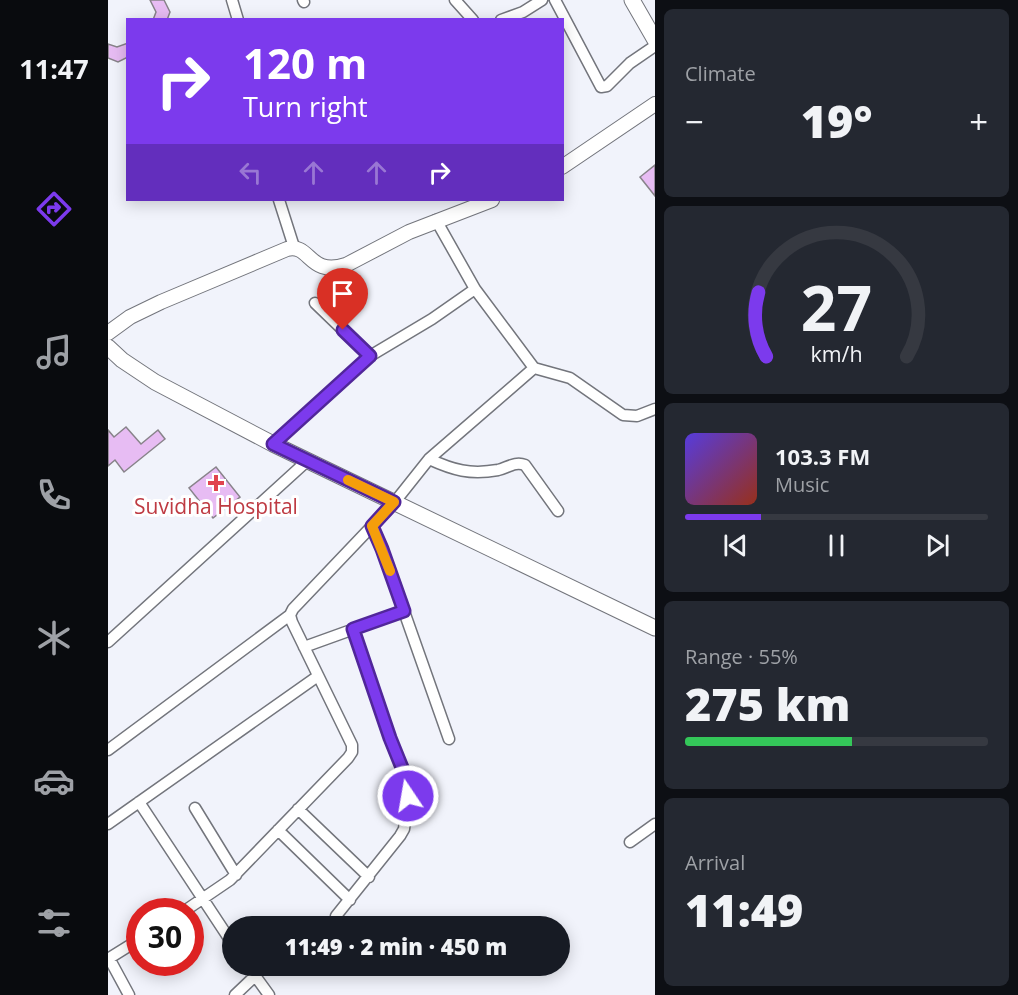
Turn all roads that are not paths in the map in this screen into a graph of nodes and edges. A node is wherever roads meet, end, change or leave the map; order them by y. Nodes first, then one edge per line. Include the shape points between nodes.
1 (232, 0) edge
2 (455, 0) edge
3 (542, 0) edge
4 (555, 0) edge
5 (632, 0) edge
6 (237, 18) edge
7 (471, 18) edge
8 (506, 18) edge
9 (655, 40) edge
10 (655, 46) edge
11 (655, 104) edge
12 (564, 166) edge
13 (279, 201) edge
14 (487, 201) edge
15 (461, 206) edge
16 (436, 220) junction
17 (294, 247) junction
18 (475, 289) junction
19 (315, 303) dead end
20 (108, 333) edge
21 (108, 347) edge
22 (370, 356) junction
23 (534, 368) junction
24 (655, 409) edge
25 (273, 444) junction
26 (429, 459) junction
27 (307, 460) junction
28 (394, 502) junction
29 (558, 511) dead end
30 (372, 526) junction
31 (404, 611) junction
32 (290, 615) junction
33 (655, 628) edge
34 (353, 629) junction
35 (108, 642) edge
36 (304, 647) junction
37 (318, 676) junction
38 (449, 739) dead end
39 (108, 750) edge
40 (139, 802) junction
41 (195, 808) dead end
42 (298, 809) junction
43 (108, 824) edge
44 (655, 824) edge
45 (278, 830) junction
46 (630, 842) dead end
47 (236, 875) junction
48 (369, 877) junction
49 (202, 898) edge
50 (204, 899) edge
51 (350, 900) junction
52 (204, 901) edge
53 (336, 916) dead end
54 (222, 928) edge
55 (126, 948) edge
56 (108, 959) edge
57 (255, 976) joint
58 (129, 995) edge
59 (235, 995) edge
60 (269, 995) edge

1 - 6 street
2 - 7 street
3 - 8 street
4 - 10 street via 601,87
5 - 9 main road
11 - 12 main road
13 - 17 street
14 - 15 main road
15 - 16 main road
16 - 17 main road via 335,268 319,266
16 - 18 street
17 - 20 main road via 161,302
18 - 22 street
18 - 23 street
19 - 22 street
21 - 25 main road via 155,382
22 - 25 street
23 - 24 street via 570,378 623,415 638,416
23 - 26 street
25 - 27 main road
26 - 28 street
26 - 29 street via 452,470 470,472 525,465
27 - 28 main road
27 - 35 street
28 - 30 street
28 - 33 main road
30 - 31 street
30 - 32 street
31 - 34 street
31 - 38 street
32 - 36 street
32 - 39 street
34 - 36 street
34 - 48 street via 409,788 404,829
36 - 37 street
37 - 40 street
37 - 42 street via 352,752
40 - 43 street
40 - 49 street
41 - 47 street
42 - 45 street
42 - 48 street
44 - 46 street
45 - 47 street
45 - 51 street
47 - 50 street
48 - 51 street
51 - 53 street
52 - 54 street
55 - 56 street
56 - 58 street
57 - 59 street
57 - 60 street

